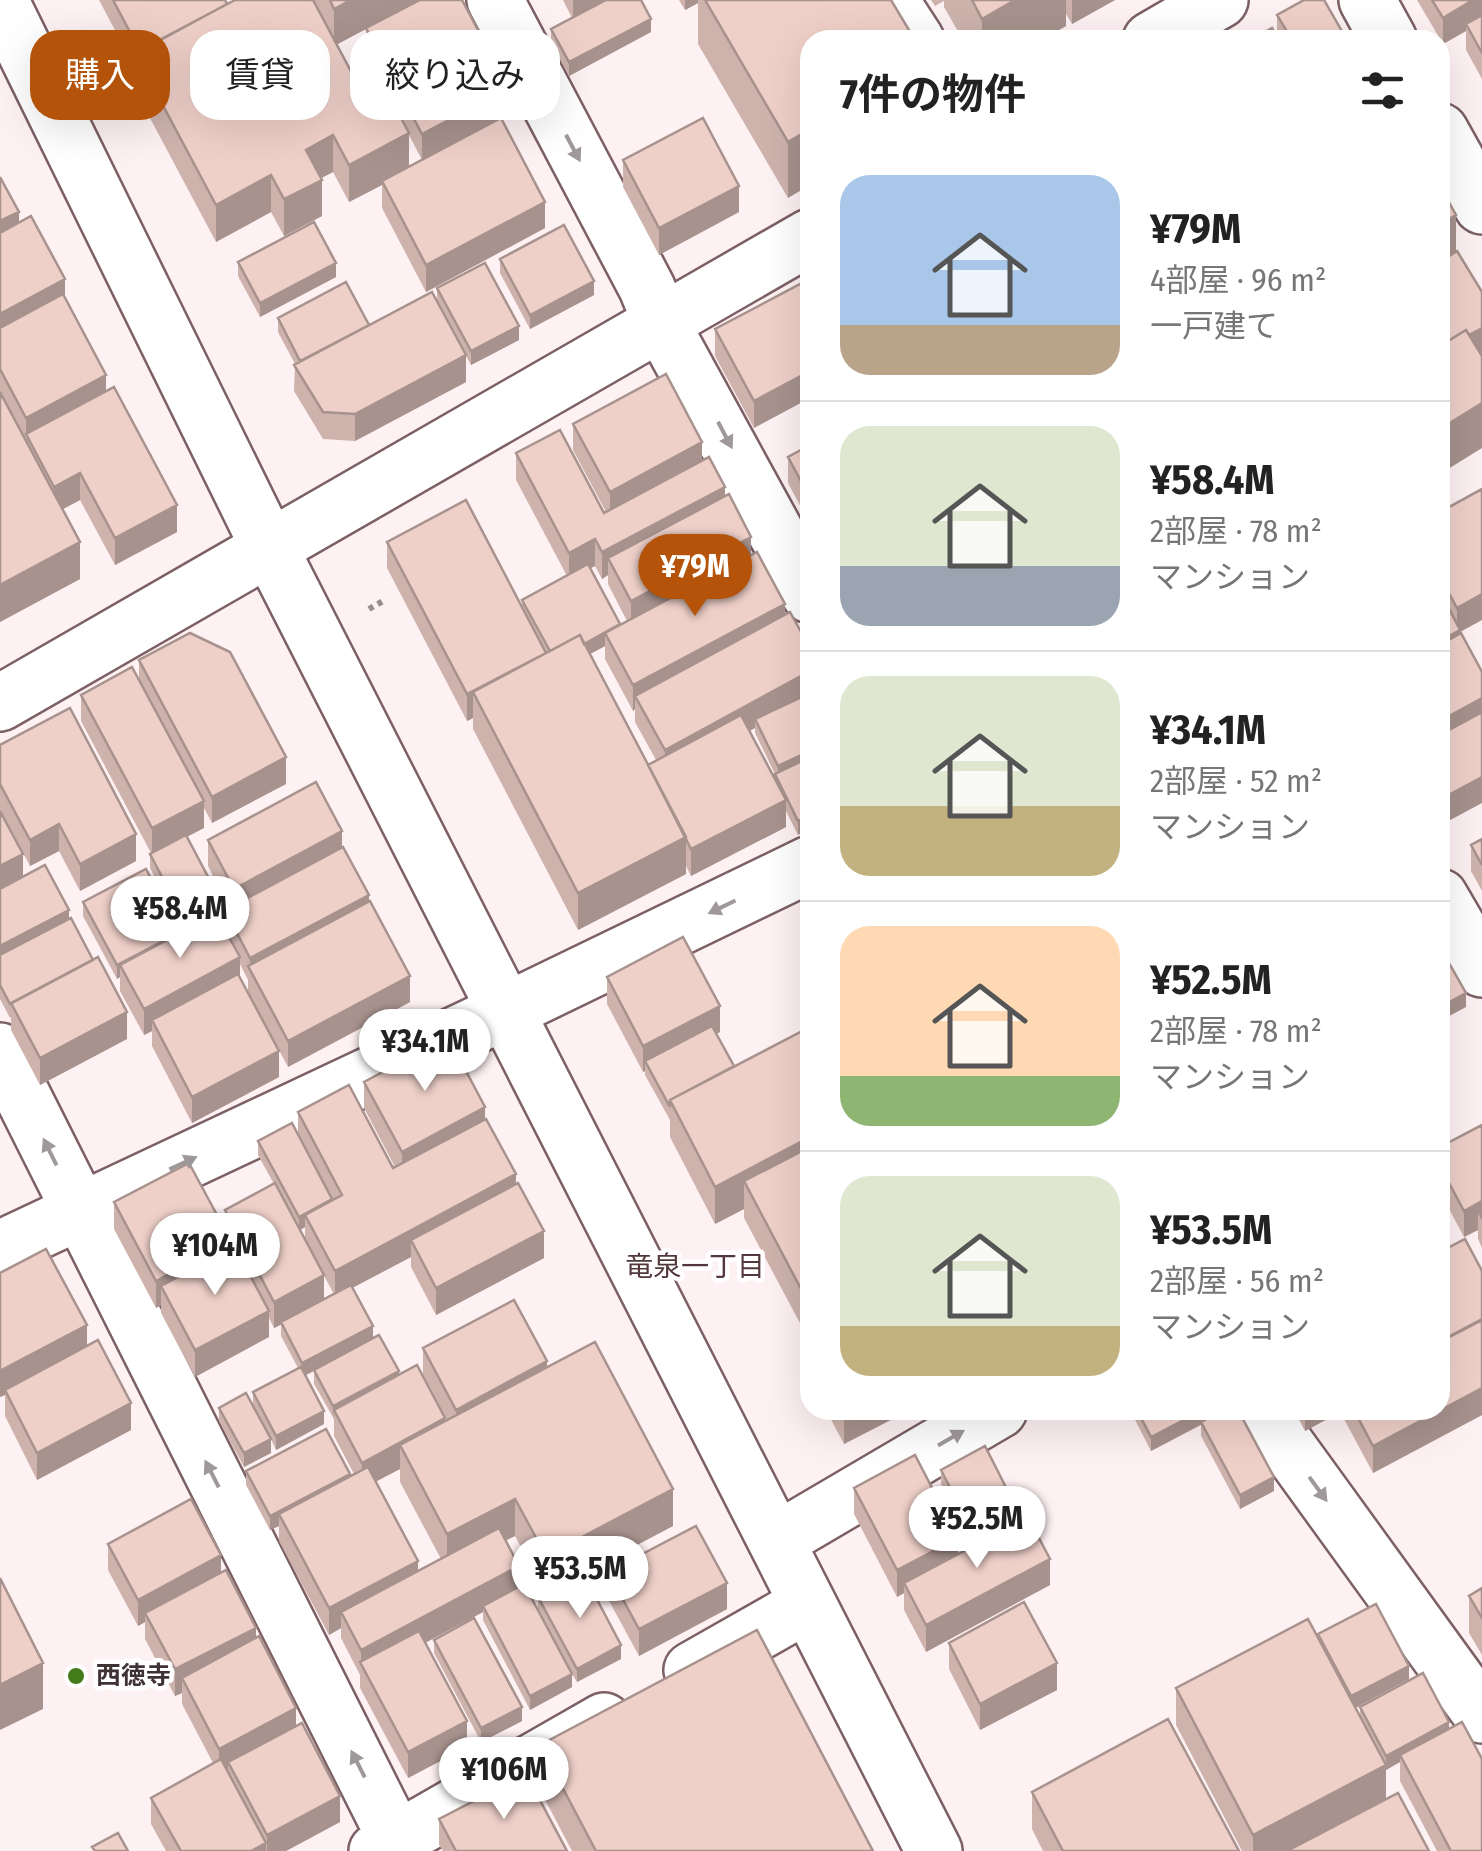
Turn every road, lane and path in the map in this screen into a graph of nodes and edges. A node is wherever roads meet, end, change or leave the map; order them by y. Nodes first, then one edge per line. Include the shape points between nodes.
1 (0, 0) edge
2 (495, 0) edge
3 (890, 0) edge
4 (1220, 0) edge
5 (1367, 0) edge
6 (910, 30) edge
7 (1168, 30) edge
8 (1384, 30) edge
9 (1450, 149) edge
10 (1482, 206) edge
11 (800, 243) edge
12 (661, 323) junction
13 (270, 548) junction
14 (800, 577) edge
15 (0, 703) edge
16 (800, 869) edge
17 (1450, 914) edge
18 (1482, 969) edge
19 (506, 1012) junction
20 (0, 1051) edge
21 (80, 1211) junction
22 (0, 1249) edge
23 (982, 1420) edge
24 (1268, 1420) edge
25 (776, 1540) junction
26 (808, 1604) junction
27 (1482, 1715) edge
28 (391, 1847) edge
29 (934, 1851) edge

1 - 13 street
2 -> 12 street
3 - 6 street
4 - 7 street
5 - 8 street
9 - 10 street
11 - 12 street
12 - 13 street
12 -> 14 street
13 - 15 street
13 - 19 street
16 -> 19 street
17 - 18 street
21 -> 19 street
19 - 25 street
21 -> 20 street
21 - 22 street
28 -> 21 street
25 -> 23 street
24 -> 27 street
25 - 26 street
26 - 28 street
26 - 29 street

